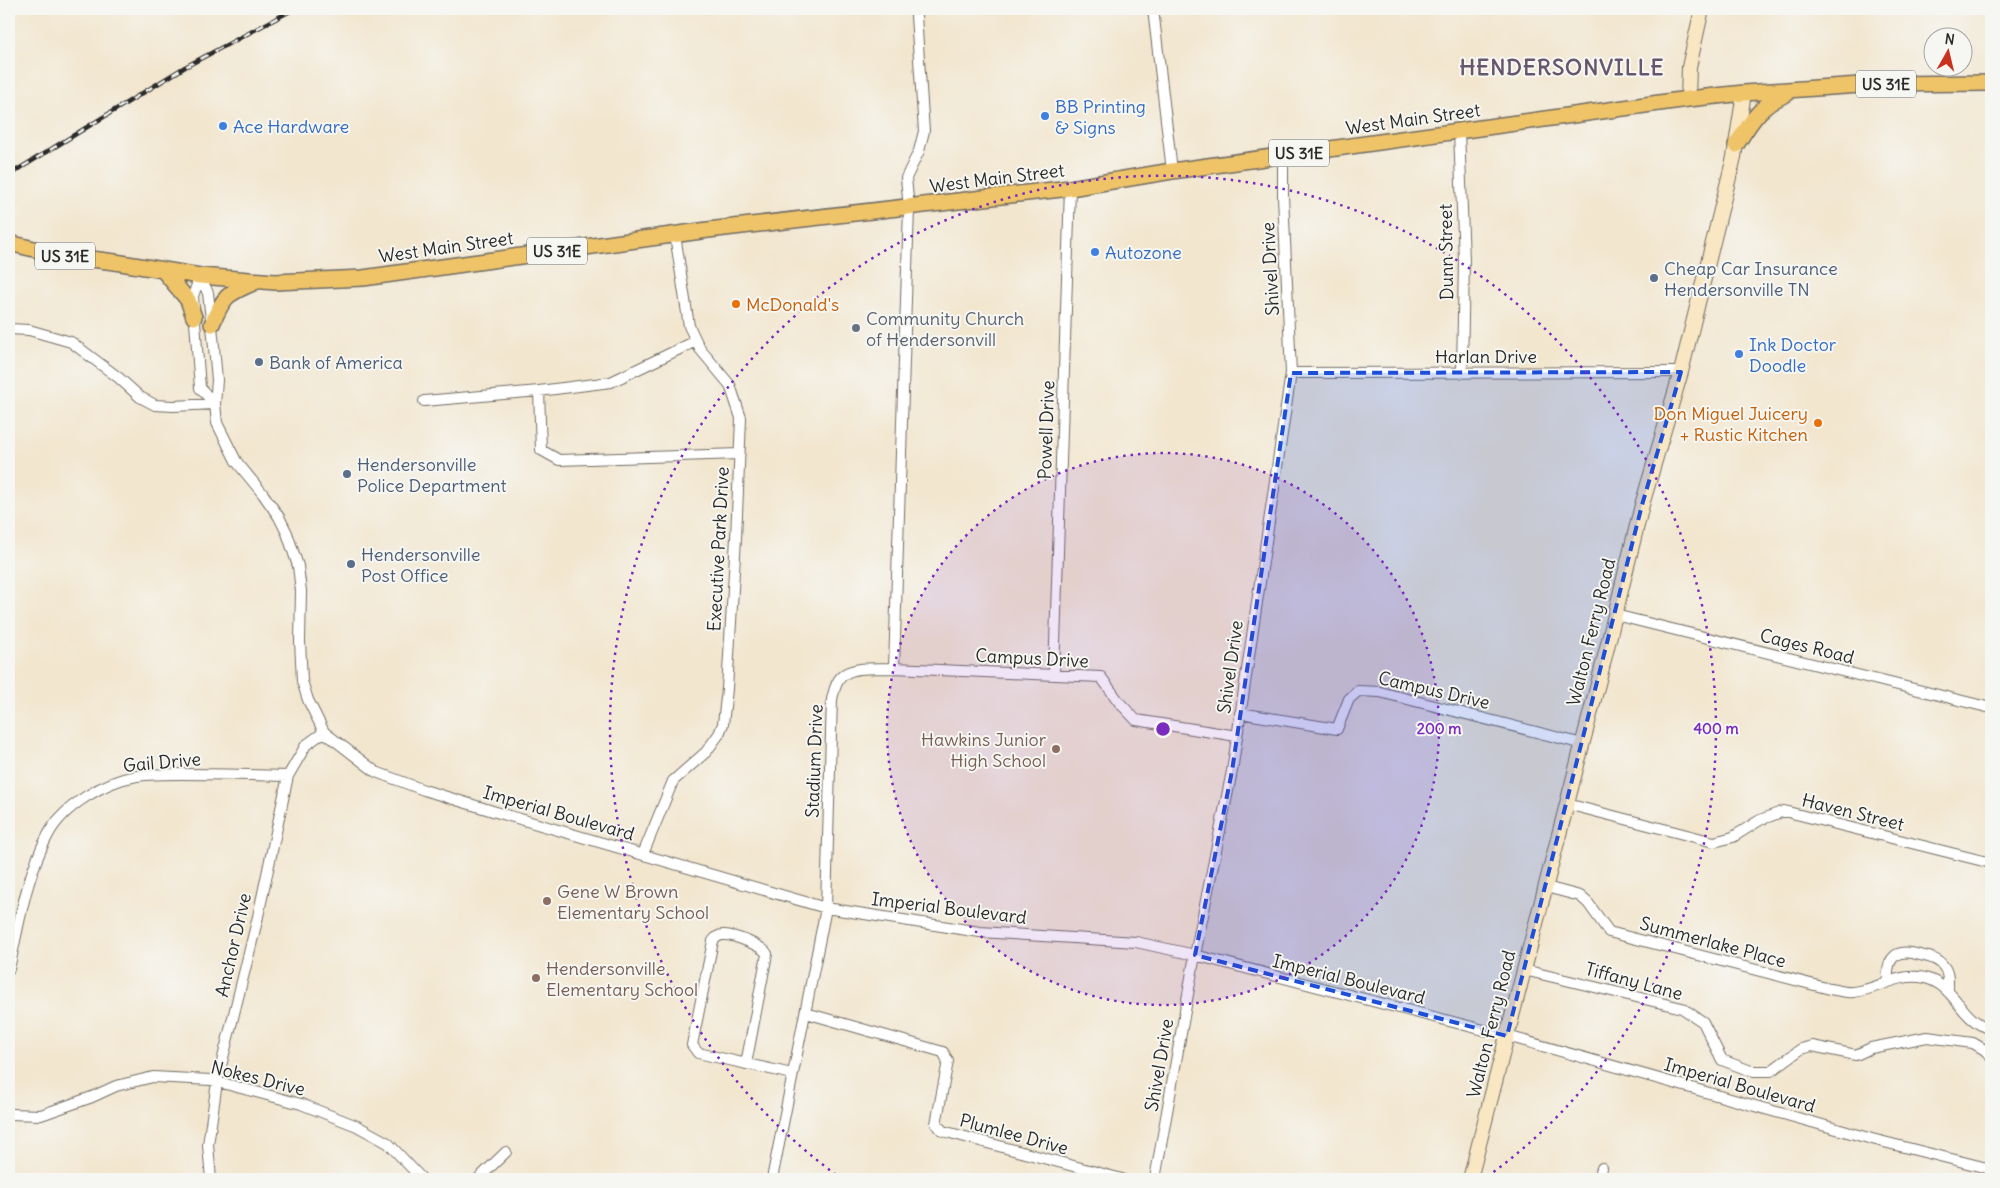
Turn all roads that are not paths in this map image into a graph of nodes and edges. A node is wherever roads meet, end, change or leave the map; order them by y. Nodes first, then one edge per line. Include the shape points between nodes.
1 (1153, 9) edge
2 (1702, 9) edge
3 (916, 16) dead end
4 (1991, 83) edge
5 (1796, 90) junction
6 (1744, 93) junction
7 (1688, 99) junction
8 (1459, 132) junction
9 (1736, 145) junction
10 (1283, 156) junction
11 (1172, 171) junction
12 (1070, 188) junction
13 (909, 208) junction
14 (675, 235) junction
15 (9, 243) edge
16 (163, 270) junction
17 (200, 276) junction
18 (256, 281) junction
19 (194, 317) junction
20 (212, 324) junction
21 (9, 329) edge
22 (696, 341) junction
23 (1462, 372) junction
24 (1681, 372) junction
25 (1291, 373) junction
26 (539, 391) junction
27 (424, 401) dead end
28 (215, 404) junction
29 (739, 454) junction
30 (1615, 615) junction
31 (894, 668) junction
32 (1054, 674) junction
33 (1991, 708) edge
34 (1240, 713) junction
35 (324, 732) junction
36 (1236, 736) junction
37 (1583, 744) junction
38 (288, 776) junction
39 (1567, 804) junction
40 (643, 854) junction
41 (1991, 863) edge
42 (1546, 887) junction
43 (826, 908) junction
44 (1195, 955) junction
45 (9, 969) edge
46 (1524, 970) junction
47 (1888, 982) junction
48 (1948, 990) junction
49 (806, 1013) junction
50 (1991, 1029) edge
51 (1507, 1036) junction
52 (1991, 1057) edge
53 (746, 1064) junction
54 (792, 1074) junction
55 (217, 1082) junction
56 (9, 1114) edge
57 (506, 1152) dead end
58 (1602, 1168) dead end
59 (1991, 1169) edge
60 (211, 1179) edge
61 (422, 1179) edge
62 (478, 1179) edge
63 (772, 1179) edge
64 (1122, 1179) edge
65 (1155, 1179) edge
66 (1470, 1179) edge
67 (1599, 1179) edge

1 - 11 street
2 - 7 street via 1689,67
3 - 13 street via 924,131 906,178
4 - 5 main road, West Main Street / US 31E via 1876,84
5 - 6 main road, West Main Street / US 31E
5 - 9 main road via 1764,107
6 - 7 main road, West Main Street / US 31E
6 - 9 street, Walton Ferry Road
7 - 8 main road, West Main Street / US 31E
8 - 10 main road, West Main Street / US 31E
8 - 23 street, Dunn Street via 1464,261
9 - 24 street, Walton Ferry Road
10 - 11 main road, West Main Street / US 31E
10 - 25 street, Shivel Drive
11 - 12 main road, West Main Street / US 31E
12 - 13 main road, West Main Street / US 31E
12 - 32 street, Powell Drive
13 - 14 main road, West Main Street / US 31E
13 - 31 street
14 - 18 main road, West Main Street / US 31E via 363,278
14 - 22 street, Executive Park Drive via 689,326
15 - 16 main road, West Main Street / US 31E via 59,255
16 - 17 main road, West Main Street / US 31E
16 - 19 main road via 188,300
17 - 18 main road, West Main Street / US 31E
17 - 19 street, Imperial Boulevard via 193,296
17 - 20 street, Imperial Boulevard via 208,294
18 - 20 main road via 227,296
19 - 28 street, Imperial Boulevard via 200,388
20 - 28 street, Imperial Boulevard via 217,380
21 - 28 street via 29,330 71,342 140,397 155,405
22 - 26 street via 611,382
22 - 29 street, Executive Park Drive via 730,385 741,418
23 - 24 street, Harlan Drive
23 - 25 street, Harlan Drive
24 - 30 street, Walton Ferry Road via 1642,505
25 - 34 street, Shivel Drive
26 - 27 street
26 - 29 street via 541,450 559,460
28 - 35 street, Imperial Boulevard via 217,423 230,452 263,494 287,533 298,566 302,681
29 - 40 street, Executive Park Drive via 725,715 719,734 706,752 673,781
30 - 33 street, Cages Road
30 - 37 street, Walton Ferry Road
31 - 32 street, Campus Drive
31 - 43 street, Stadium Drive via 861,669 841,676 832,699
32 - 36 street, Campus Drive via 1101,677 1136,720
34 - 36 street, Shivel Drive
34 - 37 street, Campus Drive via 1337,729 1349,698 1358,691 1380,692
35 - 38 street, Anchor Drive via 306,746
35 - 40 street, Imperial Boulevard via 376,772 424,790
36 - 44 street, Shivel Drive via 1232,772
37 - 39 street, Walton Ferry Road
38 - 45 street, Gail Drive via 136,776 111,783 72,805 48,834 33,868
38 - 55 street, Anchor Drive
39 - 41 street, Haven Street via 1714,842 1733,837 1760,820 1784,811
39 - 42 street, Walton Ferry Road
40 - 43 street, Imperial Boulevard
42 - 46 street, Walton Ferry Road
42 - 47 street, Summerlake Place via 1580,896 1609,932 1830,989 1852,992
43 - 44 street, Imperial Boulevard via 980,932 1136,942
43 - 49 street, Stadium Drive
44 - 51 street, Imperial Boulevard
44 - 65 street, Shivel Drive
46 - 51 street, Walton Ferry Road
46 - 52 street, Tiffany Lane via 1682,1008 1703,1022 1722,1060 1757,1072 1771,1072 1801,1049 1812,1046 1856,1055 1871,1048 1927,1037 1973,1043
47 - 48 street, Summerlake Place via 1906,977 1925,978
47 - 48 street, Summerlake Place via 1887,973 1894,956 1910,952 1933,958 1944,967
48 - 50 street, Summerlake Place via 1965,1013 1981,1026
49 - 54 street, Stadium Drive
49 - 64 street, Plumlee Drive via 943,1052 948,1061 936,1124 943,1131
51 - 59 street, Imperial Boulevard
51 - 66 street, Walton Ferry Road
53 - 53 street via 698,1053 692,1045 714,941 722,934 764,949 767,954
53 - 54 street
54 - 63 street, Stadium Drive
55 - 56 street, Nokes Drive via 153,1077 116,1086 41,1116
55 - 60 street, Anchor Drive via 208,1145
55 - 61 street, Nokes Drive via 301,1104 357,1126 388,1143
57 - 62 street
58 - 67 street

